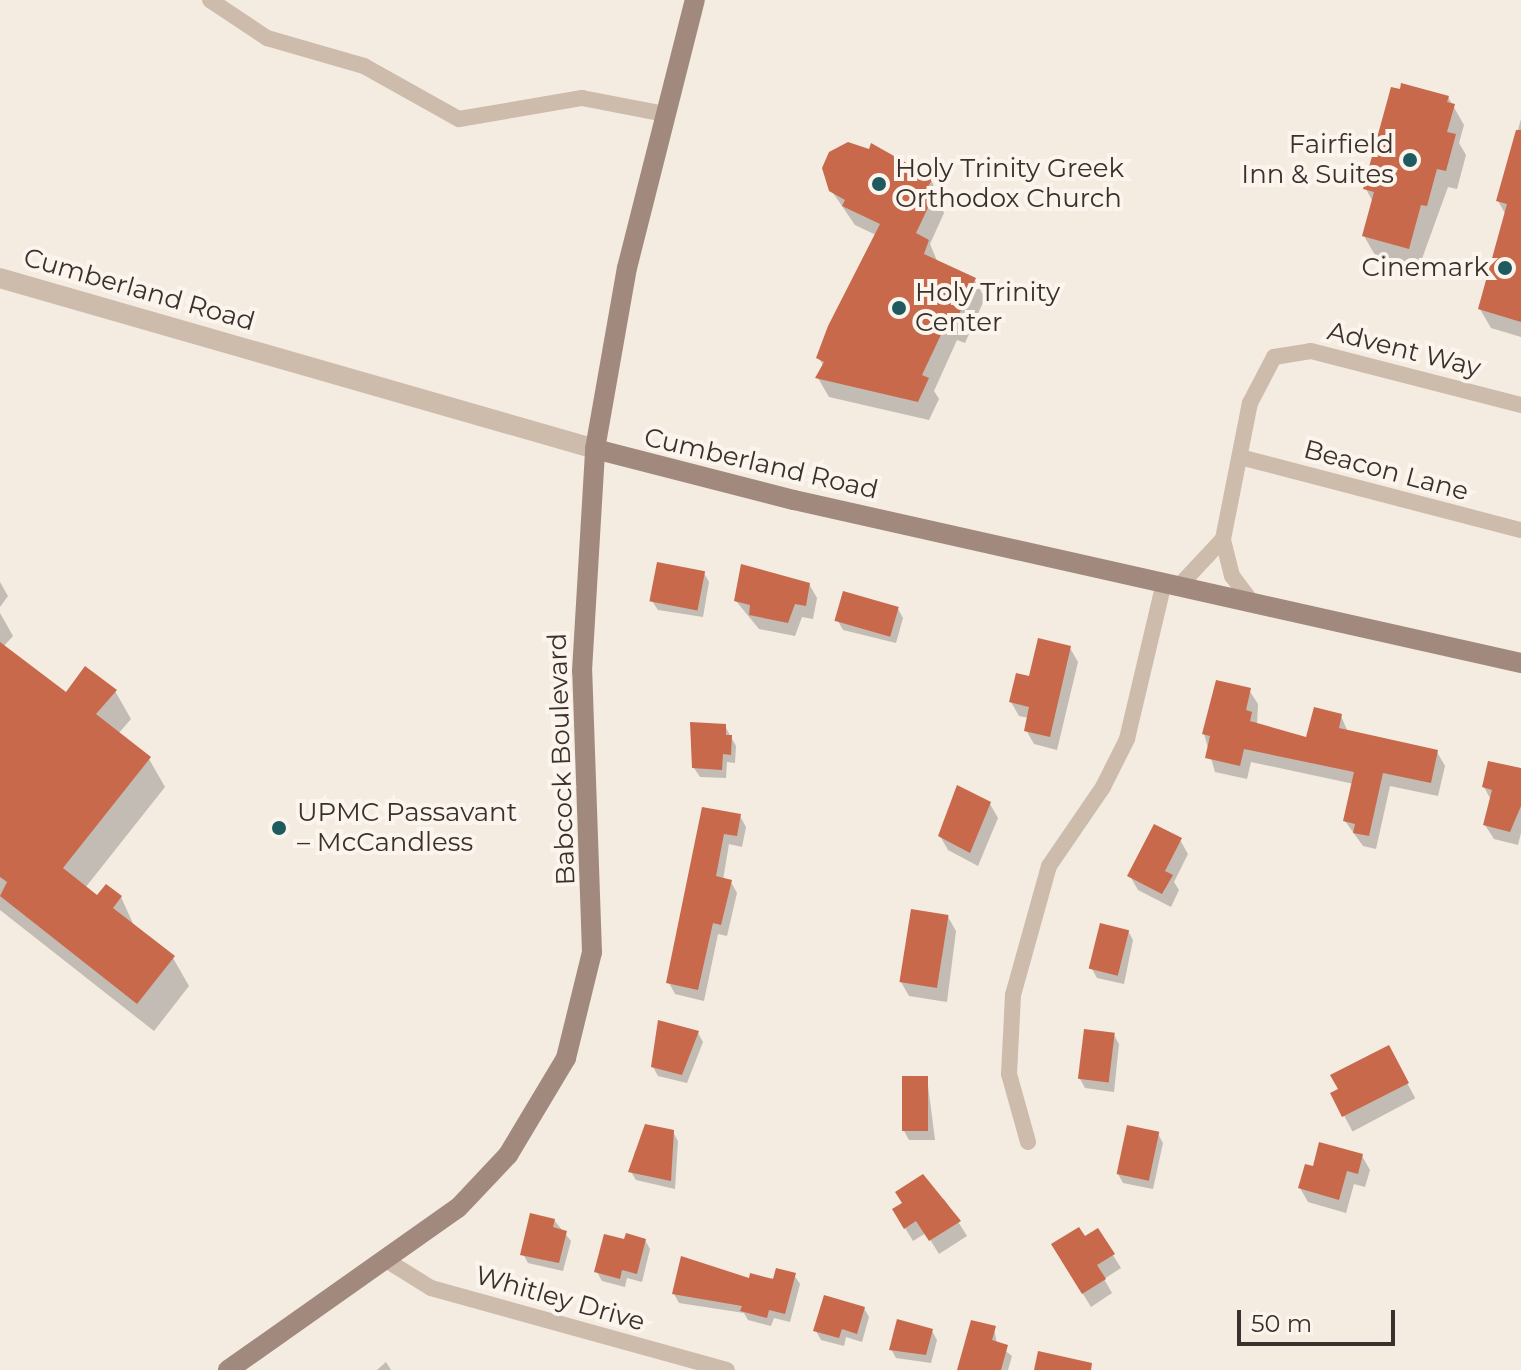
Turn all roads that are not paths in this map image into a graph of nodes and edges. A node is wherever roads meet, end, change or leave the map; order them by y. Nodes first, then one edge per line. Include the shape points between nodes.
1 (210, 0) edge
2 (695, 0) edge
3 (665, 114) junction
4 (0, 278) edge
5 (1521, 405) edge
6 (595, 449) junction
7 (1240, 457) junction
8 (1521, 530) edge
9 (1223, 539) junction
10 (1172, 583) junction
11 (1251, 601) junction
12 (1521, 663) edge
13 (1028, 1142) dead end
14 (386, 1260) junction
15 (681, 1364) edge
16 (228, 1370) edge
17 (727, 1370) edge

1 - 3 street via 267,38 364,66 459,119 582,98
2 - 3 main road, Babcock Boulevard
3 - 6 main road, Babcock Boulevard via 627,268
4 - 6 street, Cumberland Road
5 - 7 street, Advent Way via 1299,349 1274,357 1265,368 1250,403
6 - 10 main road, Cumberland Road via 794,500
6 - 14 main road, Babcock Boulevard via 582,671 594,913 588,982 566,1058 508,1155 458,1208
7 - 8 street, Beacon Lane
7 - 9 street, Advent Way
9 - 10 street
9 - 11 street, Advent Way via 1232,576
10 - 11 main road, Cumberland Road
10 - 13 street via 1127,739 1103,787 1049,866 1013,995 1009,1074
11 - 12 main road, Cumberland Road
14 - 15 street, Whitley Drive via 431,1288
14 - 16 main road, Babcock Boulevard
15 - 17 street, Whitley Drive

